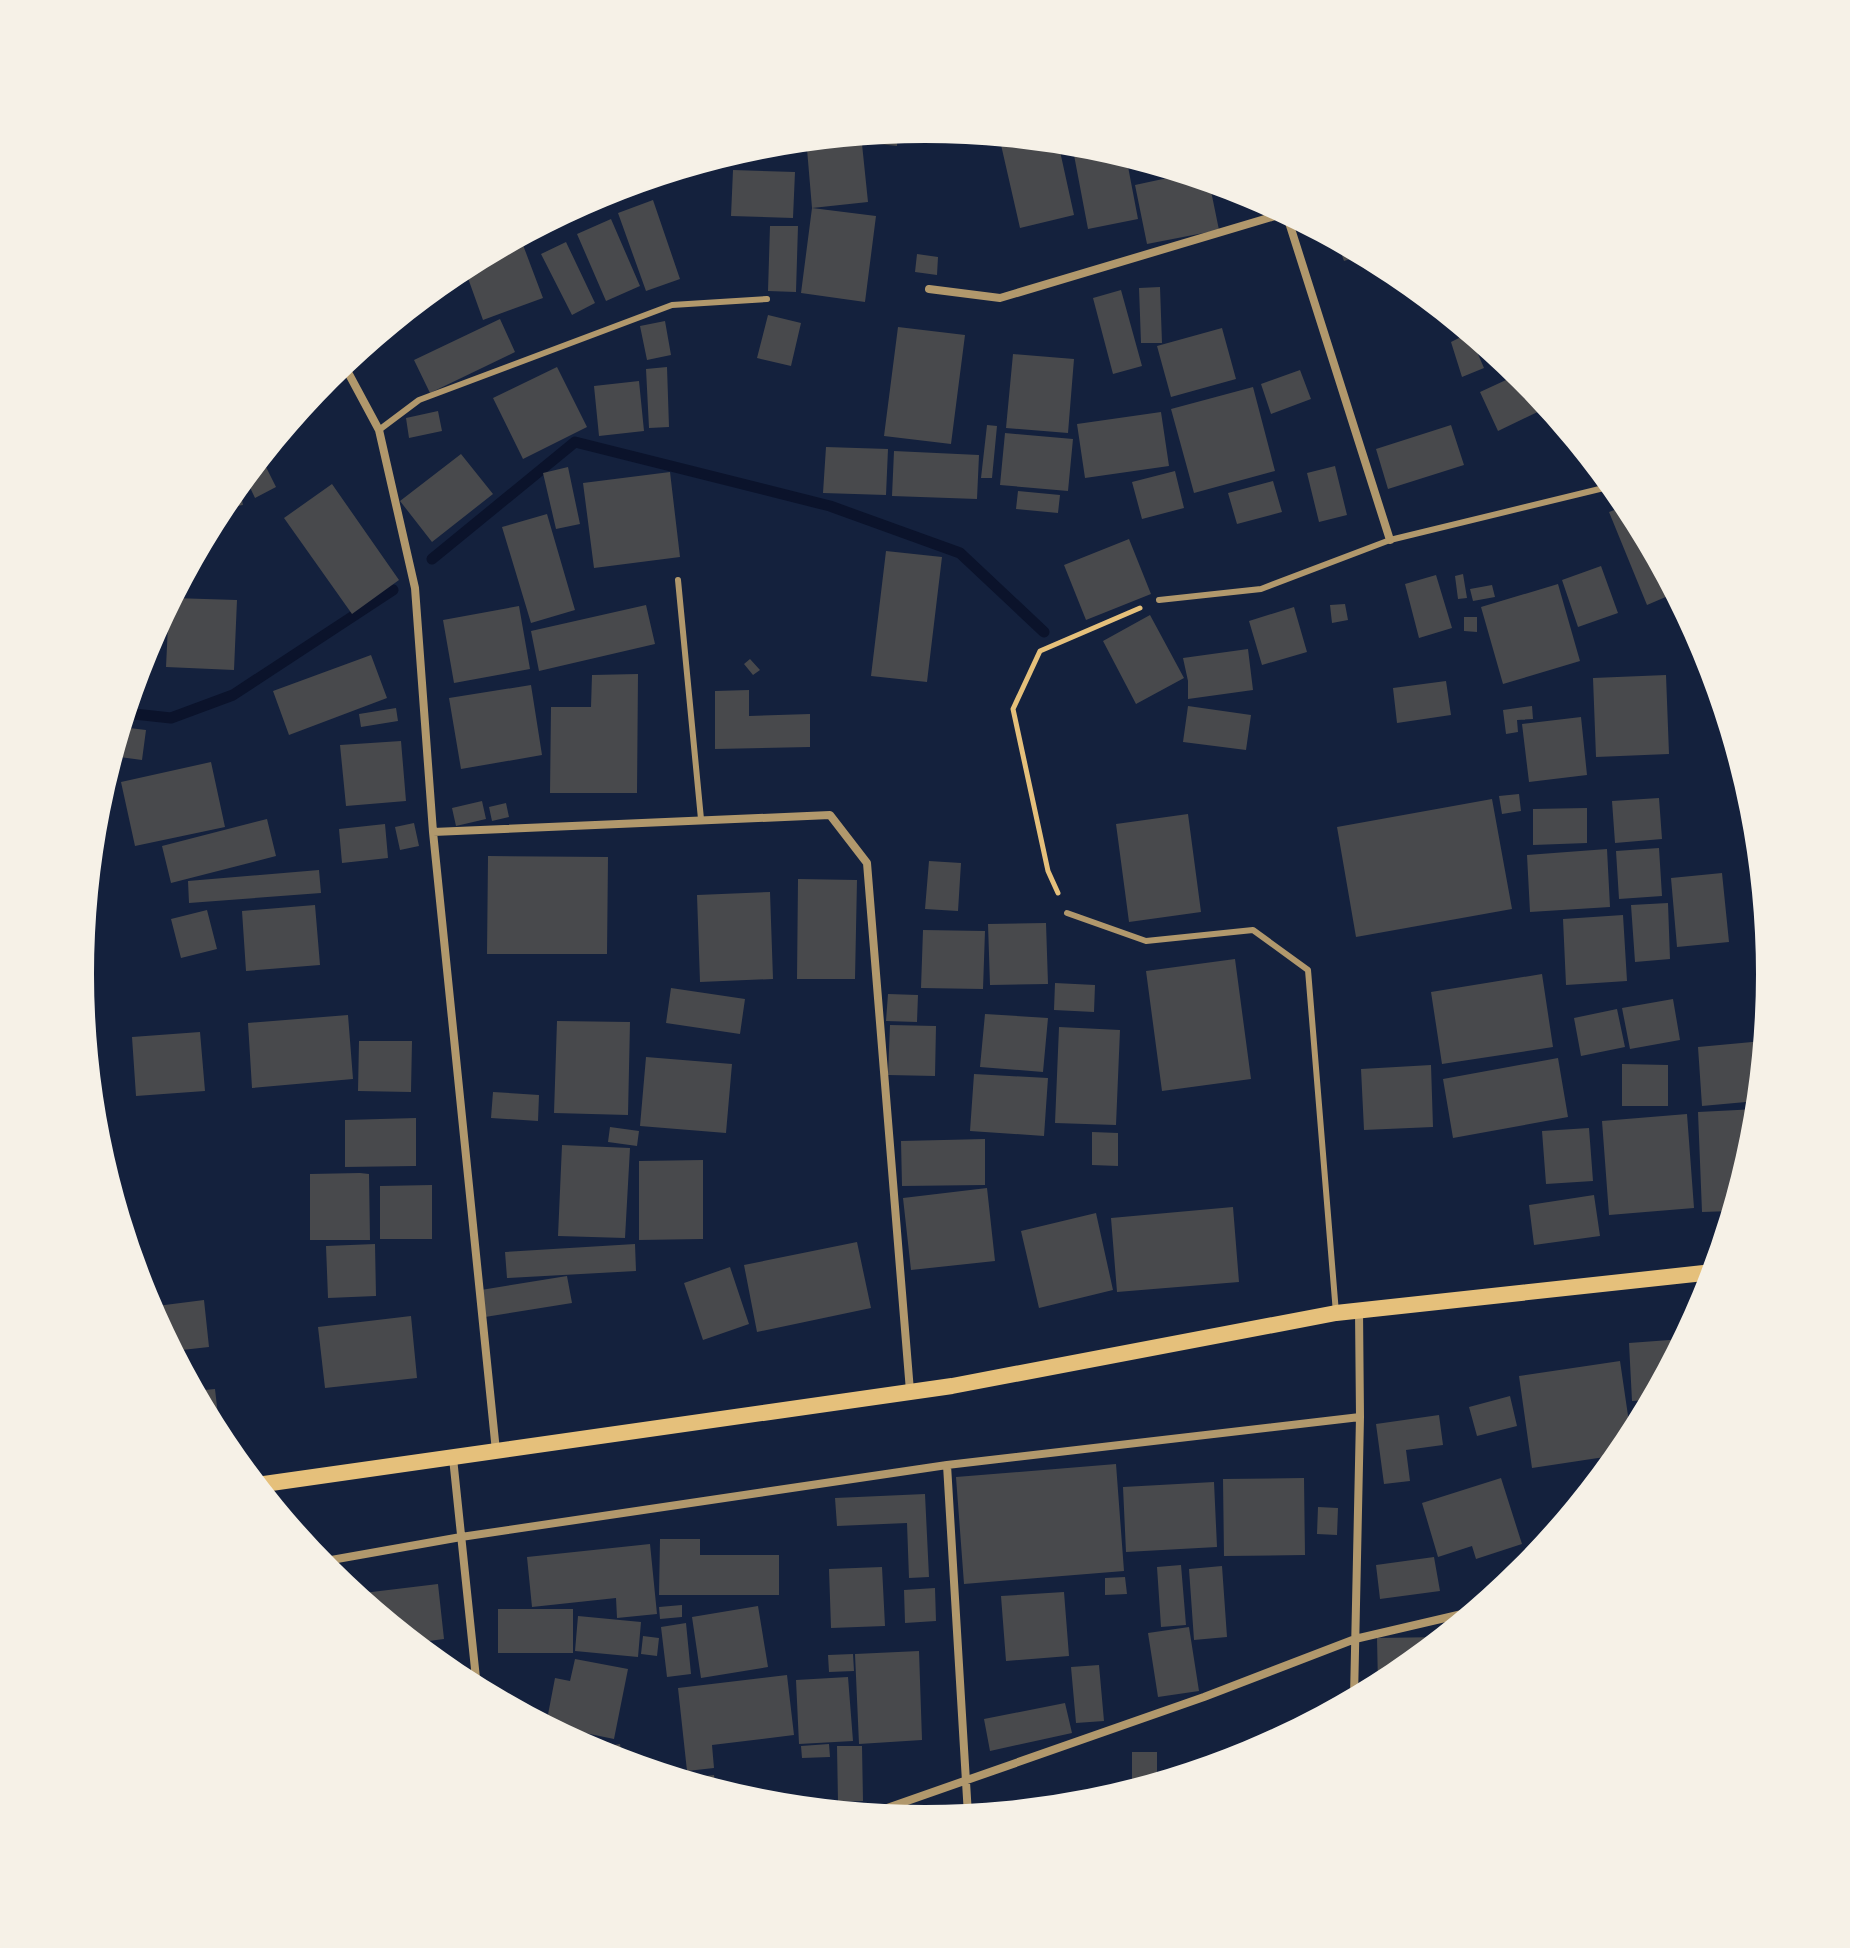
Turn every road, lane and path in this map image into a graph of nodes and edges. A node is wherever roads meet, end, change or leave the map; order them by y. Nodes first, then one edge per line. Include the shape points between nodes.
1 (1269, 218) edge
2 (1290, 227) edge
3 (929, 289) dead end
4 (767, 299) dead end
5 (349, 375) edge
6 (379, 430) junction
7 (1599, 489) edge
8 (1390, 540) junction
9 (678, 580) dead end
10 (1159, 600) joint
11 (701, 819) junction
12 (433, 832) junction
13 (1067, 913) joint
14 (1700, 1273) edge
15 (1359, 1310) junction
16 (1336, 1313) junction
17 (910, 1391) junction
18 (1360, 1417) junction
19 (496, 1451) junction
20 (453, 1458) junction
21 (947, 1465) junction
22 (269, 1483) edge
23 (461, 1537) junction
24 (335, 1559) edge
25 (1451, 1617) edge
26 (1355, 1639) junction
27 (475, 1673) edge
28 (1354, 1685) edge
29 (967, 1780) junction
30 (968, 1803) edge
31 (898, 1804) edge

1 - 3 street via 1000,298
2 - 8 street
4 - 6 lane via 672,305 419,400
5 - 6 street
6 - 12 street via 415,588
7 - 8 lane
8 - 10 lane via 1261,589
9 - 11 lane
10 - 13 path via 1040,651 1013,709 1048,871
11 - 12 street
11 - 17 street via 830,815 867,863
12 - 19 street
13 - 16 lane via 1146,941 1253,930 1308,970
14 - 15 main road
15 - 16 main road
15 - 18 street
16 - 17 main road
17 - 19 main road
18 - 21 street
18 - 26 street
19 - 20 main road
20 - 22 main road
20 - 23 street
21 - 23 street
21 - 29 street
23 - 24 street
23 - 27 street
25 - 26 street
26 - 28 street
26 - 29 street
29 - 30 street
29 - 31 street

